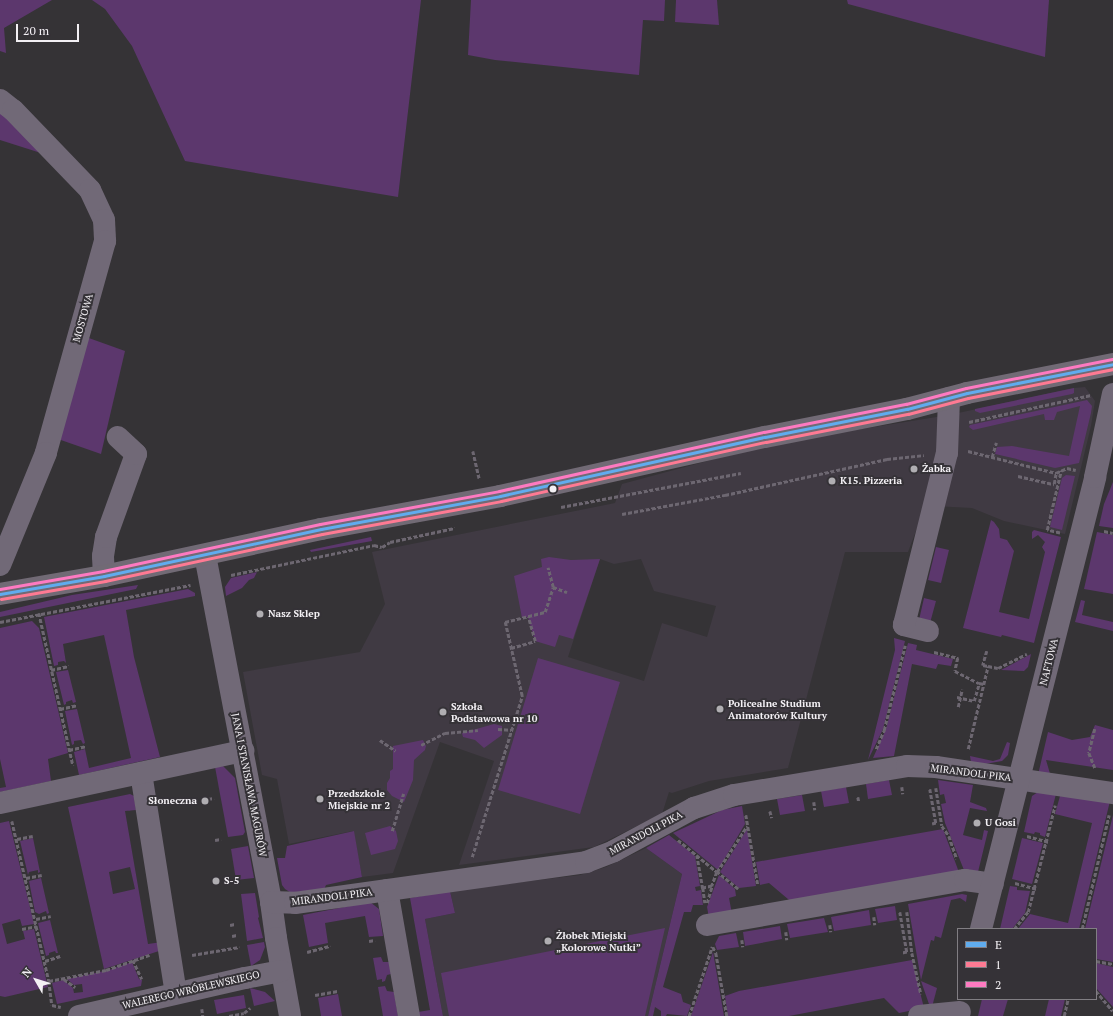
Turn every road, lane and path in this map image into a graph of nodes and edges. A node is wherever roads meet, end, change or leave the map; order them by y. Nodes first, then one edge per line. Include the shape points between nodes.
1 (0, 100) edge
2 (1113, 364) edge
3 (1113, 394) edge
4 (1091, 395) dead end
5 (949, 398) junction
6 (968, 422) dead end
7 (118, 437) dead end
8 (996, 443) dead end
9 (1107, 447) edge
10 (473, 451) dead end
11 (947, 453) junction
12 (992, 457) junction
13 (1067, 468) dead end
14 (1061, 471) junction
15 (1056, 473) junction
16 (1018, 476) dead end
17 (479, 479) dead end
18 (622, 514) dead end
19 (1065, 534) dead end
20 (205, 555) junction
21 (0, 565) edge
22 (548, 568) dead end
23 (104, 576) junction
24 (190, 585) dead end
25 (553, 586) junction
26 (567, 592) dead end
27 (0, 594) edge
28 (39, 613) junction
29 (528, 617) junction
30 (0, 622) edge
31 (924, 636) junction
32 (511, 648) junction
33 (987, 651) dead end
34 (1030, 653) dead end
35 (69, 666) dead end
36 (988, 666) junction
37 (51, 670) junction
38 (979, 683) junction
39 (984, 684) junction
40 (962, 689) dead end
41 (958, 697) junction
42 (77, 706) dead end
43 (958, 707) dead end
44 (60, 709) junction
45 (498, 729) dead end
46 (1095, 729) dead end
47 (478, 730) dead end
48 (512, 730) junction
49 (380, 740) dead end
50 (421, 745) dead end
51 (86, 746) dead end
52 (968, 749) dead end
53 (70, 750) junction
54 (243, 751) junction
55 (396, 751) dead end
56 (875, 752) dead end
57 (74, 771) dead end
58 (141, 773) junction
59 (1020, 779) junction
60 (929, 784) dead end
61 (936, 784) dead end
62 (403, 794) dead end
63 (1109, 797) edge
64 (214, 798) dead end
65 (208, 799) dead end
66 (1056, 799) dead end
67 (4, 802) edge
68 (745, 813) dead end
69 (932, 824) dead end
70 (747, 826) junction
71 (392, 831) dead end
72 (1021, 834) dead end
73 (33, 836) dead end
74 (674, 837) dead end
75 (16, 839) junction
76 (221, 839) dead end
77 (215, 840) dead end
78 (1047, 841) junction
79 (697, 855) junction
80 (717, 872) junction
81 (42, 875) dead end
82 (26, 878) junction
83 (466, 879) junction
84 (966, 880) junction
85 (228, 881) dead end
86 (222, 882) dead end
87 (1001, 883) junction
88 (758, 885) dead end
89 (712, 886) junction
90 (703, 888) junction
91 (1036, 888) junction
92 (738, 889) dead end
93 (387, 890) junction
94 (902, 900) junction
95 (271, 902) junction
96 (51, 916) dead end
97 (35, 919) junction
98 (235, 924) dead end
99 (230, 925) dead end
100 (37, 926) junction
101 (981, 928) edge
102 (1015, 928) edge
103 (1082, 928) edge
104 (22, 930) dead end
105 (711, 932) joint
106 (237, 935) dead end
107 (232, 936) dead end
108 (330, 946) dead end
109 (712, 946) junction
110 (239, 947) dead end
111 (307, 952) dead end
112 (902, 953) dead end
113 (150, 955) dead end
114 (60, 956) dead end
115 (186, 956) dead end
116 (133, 960) junction
117 (45, 961) junction
118 (1097, 961) edge
119 (1113, 964) edge
120 (281, 971) junction
121 (63, 979) junction
122 (49, 981) junction
123 (144, 981) dead end
124 (75, 987) dead end
125 (338, 991) dead end
126 (1097, 992) edge
127 (176, 993) junction
128 (315, 995) dead end
129 (1068, 1000) edge
130 (250, 1008) dead end
131 (961, 1009) edge
132 (71, 1011) edge
133 (1113, 1011) edge
134 (922, 1015) edge
135 (230, 1016) edge
136 (290, 1016) edge
137 (409, 1016) edge
138 (689, 1016) edge
139 (727, 1016) edge
140 (1064, 1016) edge

1 - 21 street, MOSTOWA via 13,110 90,190 104,220 105,241 46,453
2 - 5 main road
3 - 9 street, NAFTOWA
4 - 6 path
5 - 11 street
5 - 20 main road via 500,496 321,529
7 - 23 street via 136,454 106,537 103,556
8 - 12 path
9 - 59 street, NAFTOWA
10 - 17 path
11 - 12 path via 959,449
11 - 18 path via 887,459 724,495
11 - 31 street via 904,625
12 - 15 path
13 - 14 path
14 - 15 path
14 - 19 path via 1048,530
15 - 16 path via 1054,484
20 - 23 main road
20 - 54 street, JANA I STANISŁAWA MAGURÓW
22 - 25 path
23 - 27 main road
24 - 28 path
25 - 26 path
25 - 29 path via 545,612
28 - 30 path
28 - 37 path
29 - 32 path via 535,641
29 - 32 path via 505,622
31 - 38 path via 958,658 955,671
31 - 56 path via 906,642 884,730
32 - 48 path via 522,696
33 - 36 path via 983,665
34 - 36 path via 998,668
35 - 37 path
36 - 39 path
37 - 44 path
38 - 39 path
38 - 41 path via 974,701
39 - 52 path
40 - 41 path
41 - 43 path
42 - 44 path
44 - 53 path
45 - 48 path
46 - 63 path via 1089,753
47 - 50 path via 445,733
48 - 83 path
49 - 55 path
51 - 53 path
53 - 57 path
54 - 58 street
54 - 95 street, JANA I STANISŁAWA MAGURÓW
58 - 67 street
58 - 127 street
59 - 63 street, MIRANDOLI PIKA
59 - 83 street, MIRANDOLI PIKA via 936,767 907,766 734,795 694,808 614,851 586,862
59 - 87 street, NAFTOWA via 1006,826
60 - 69 path via 936,823
61 - 84 path via 942,826 949,836
62 - 71 path
63 - 103 path
64 - 65 path
66 - 78 path
67 - 75 path
68 - 70 path
70 - 80 path
70 - 88 path
72 - 78 path
73 - 75 path
74 - 79 path
75 - 82 path
76 - 77 path
78 - 91 path
79 - 80 path
79 - 90 path
80 - 89 path
80 - 92 path
81 - 82 path
82 - 97 path
83 - 93 street, MIRANDOLI PIKA
84 - 87 street
84 - 94 street
85 - 86 path
87 - 91 path
87 - 101 street, NAFTOWA
89 - 90 path
89 - 90 path via 706,906
91 - 102 path via 1028,912
93 - 95 street, MIRANDOLI PIKA via 295,903
93 - 137 street
94 - 105 street
94 - 112 path via 907,952
94 - 134 path
95 - 120 street, JANA I STANISŁAWA MAGURÓW
96 - 97 path
97 - 100 path
98 - 99 path
100 - 104 path
100 - 117 path
105 - 109 path
106 - 107 path
108 - 111 path
109 - 138 path
109 - 139 path via 716,953
110 - 115 path
113 - 116 path
114 - 117 path
116 - 121 path via 106,970
116 - 123 path
117 - 122 path
118 - 119 path
120 - 127 street, WALEREGO WRÓBLEWSKIEGO
120 - 136 street, JANA I STANISŁAWA MAGURÓW
121 - 122 path
121 - 124 path
122 - 132 path via 52,1005
125 - 128 path
126 - 133 path
127 - 132 street, WALEREGO WRÓBLEWSKIEGO
129 - 140 path
130 - 135 path via 244,1013
131 - 134 street

